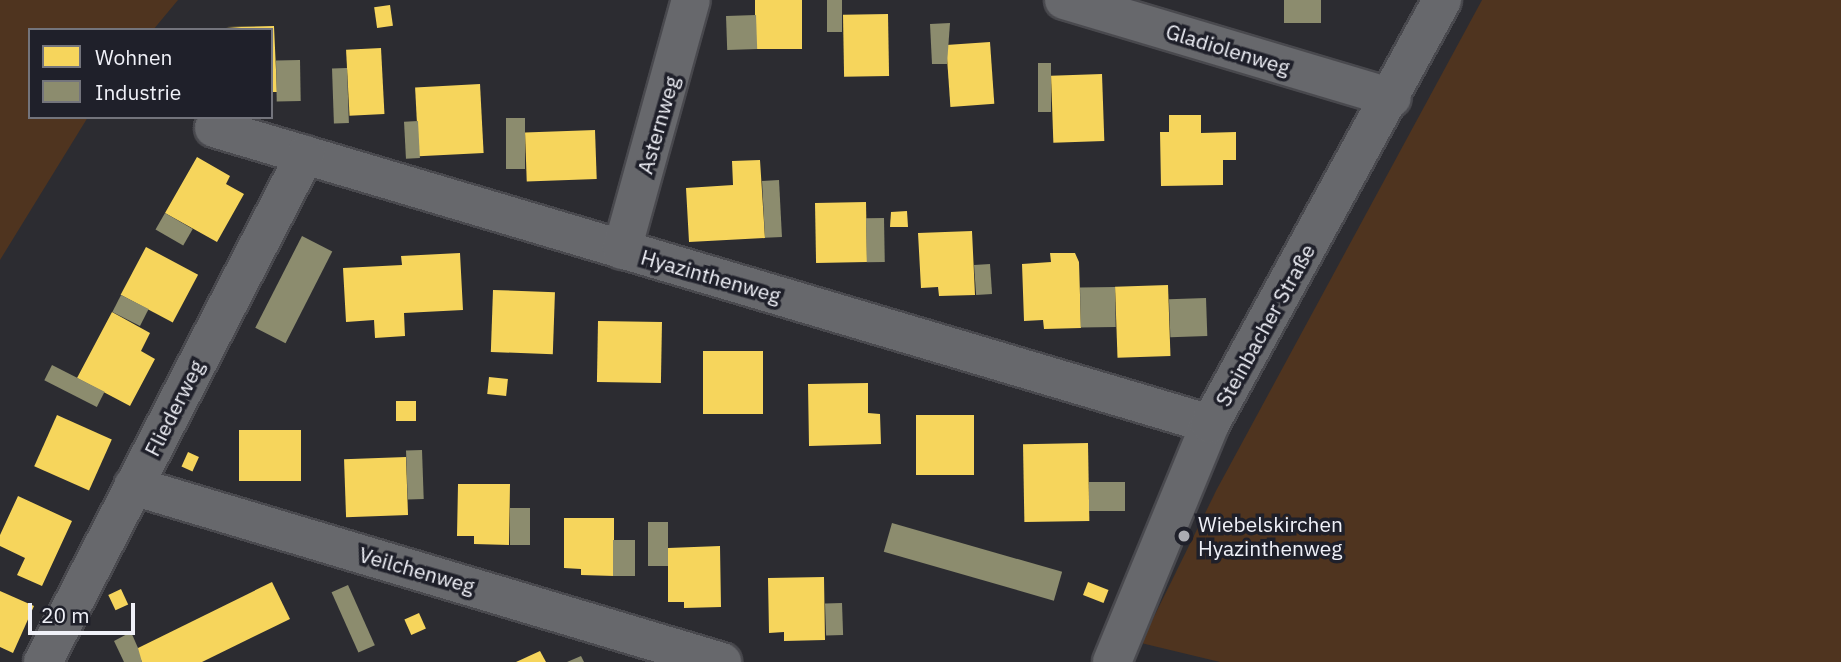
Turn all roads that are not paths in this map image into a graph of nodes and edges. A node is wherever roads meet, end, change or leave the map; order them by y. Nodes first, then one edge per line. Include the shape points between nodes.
1 (691, 0) edge
2 (1064, 0) edge
3 (1442, 0) edge
4 (1180, 16) edge
5 (1392, 98) junction
6 (214, 128) dead end
7 (304, 155) junction
8 (621, 250) junction
9 (1210, 424) junction
10 (133, 486) junction
11 (52, 659) edge
12 (703, 659) edge
13 (1112, 662) edge

1 - 8 street, Asternweg
2 - 4 street, Gladiolenweg
3 - 5 street, Steinbacher Straße
4 - 5 street, Gladiolenweg
5 - 9 street, Steinbacher Straße
6 - 7 street, Hyazinthenweg
7 - 8 street, Hyazinthenweg
7 - 10 street, Fliederweg
8 - 9 street, Hyazinthenweg
9 - 13 street, Steinbacher Straße
10 - 11 street, Fliederweg
10 - 12 street, Veilchenweg

